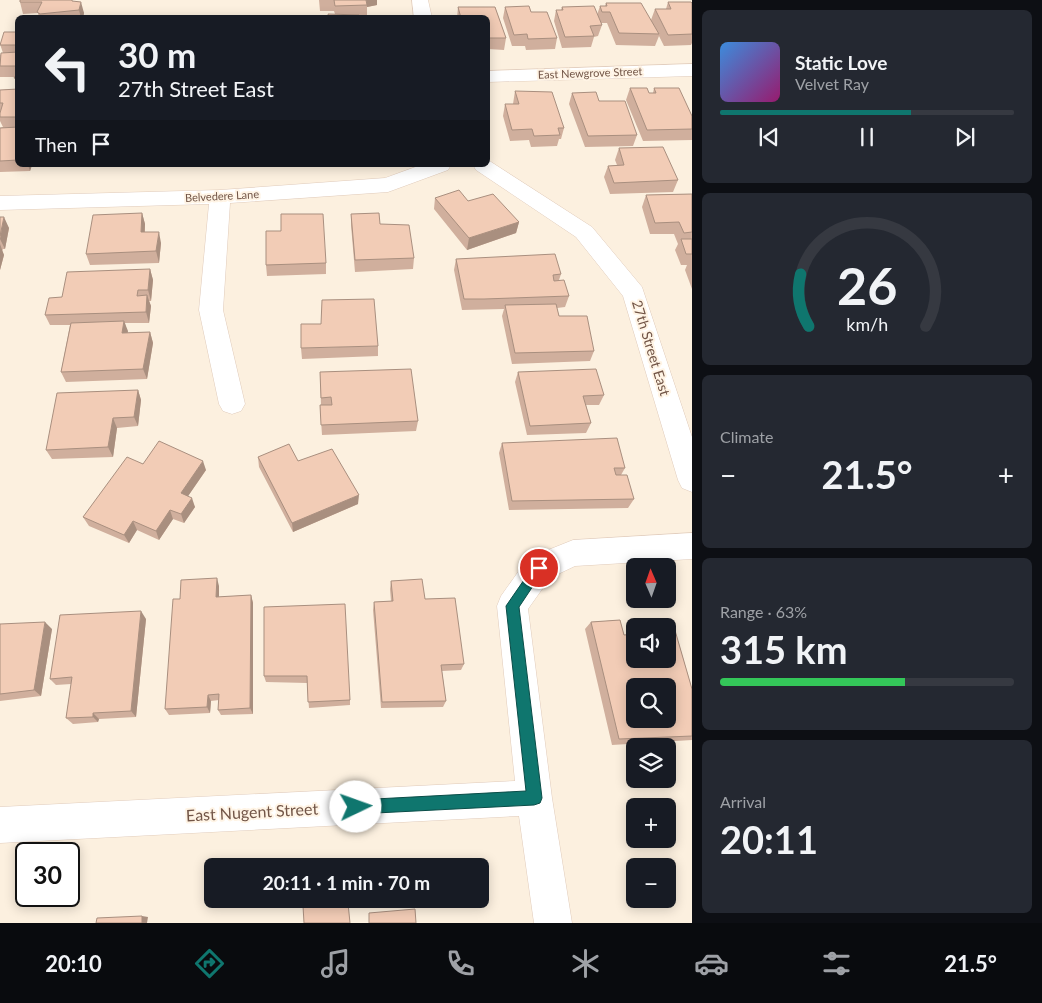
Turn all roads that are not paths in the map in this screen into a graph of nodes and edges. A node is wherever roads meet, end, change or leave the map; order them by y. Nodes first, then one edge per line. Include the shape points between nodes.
1 (420, 0) edge
2 (422, 15) edge
3 (692, 70) edge
4 (490, 76) edge
5 (435, 167) edge
6 (486, 167) edge
7 (220, 198) junction
8 (0, 203) edge
9 (232, 404) dead end
10 (692, 480) edge
11 (692, 546) edge
12 (534, 798) junction
13 (0, 825) edge
14 (552, 923) edge

1 - 2 street
3 - 4 street, East Newgrove Street
5 - 7 street, Belvedere Lane via 388,185
6 - 10 street, 27th Street East via 584,232 634,293
7 - 8 street, Belvedere Lane
7 - 9 street via 211,310
11 - 12 street via 573,553 539,568 512,606
12 - 13 street, East Nugent Street
12 - 14 street

